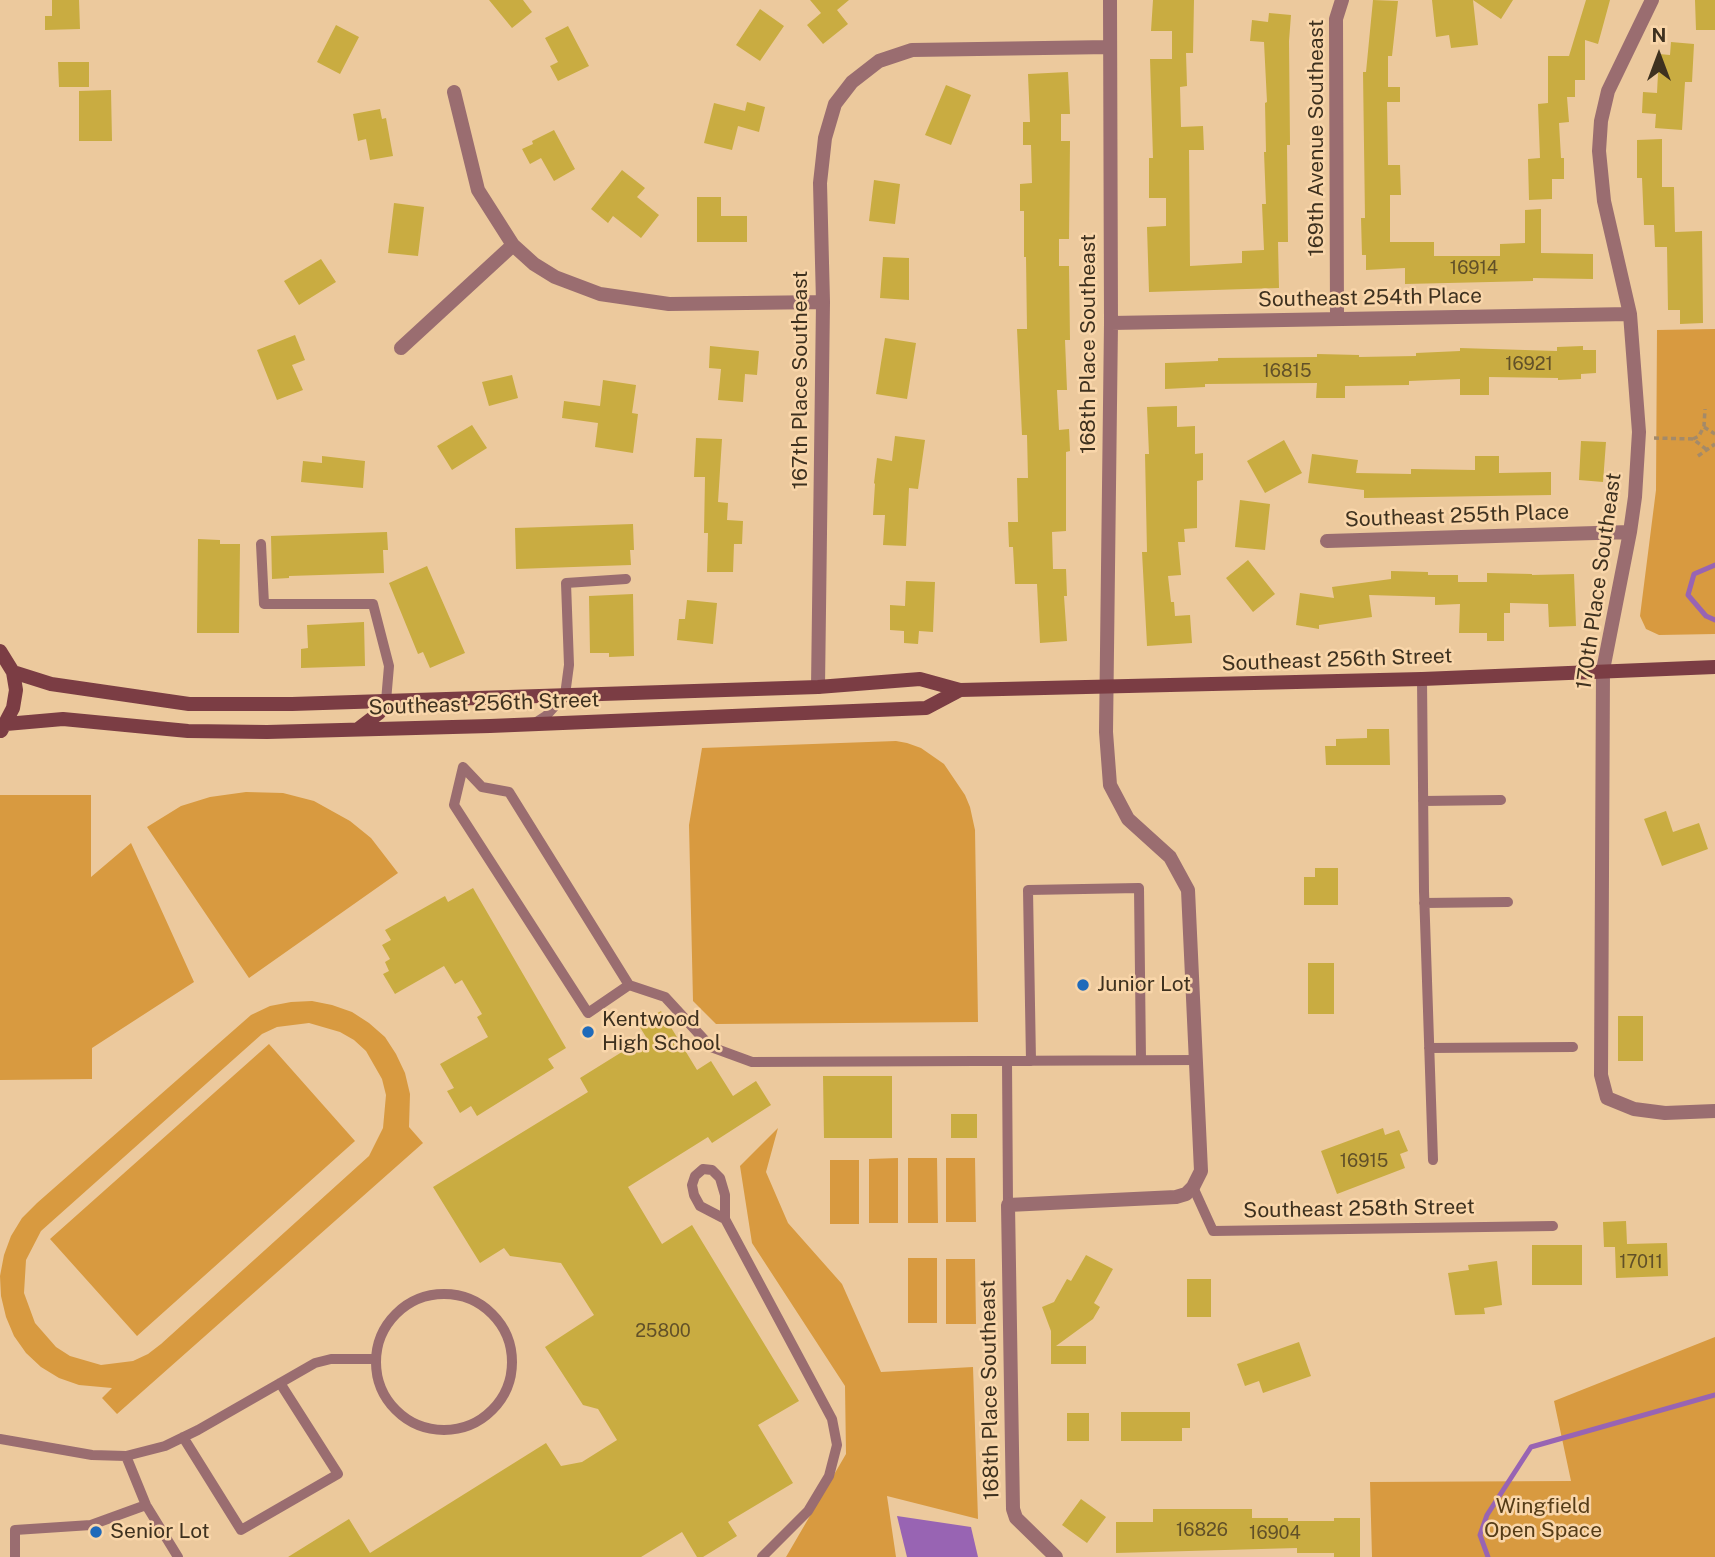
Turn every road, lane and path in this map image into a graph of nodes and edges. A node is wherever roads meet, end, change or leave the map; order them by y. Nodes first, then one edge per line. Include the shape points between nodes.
1 (1110, 0) edge
2 (1342, 0) edge
3 (1652, 0) edge
4 (1110, 47) junction
5 (454, 92) dead end
6 (513, 245) junction
7 (823, 302) junction
8 (1630, 314) junction
9 (1337, 319) junction
10 (1111, 323) junction
11 (401, 348) dead end
12 (1705, 409) dead end
13 (1703, 427) junction
14 (1715, 434) edge
15 (1638, 437) junction
16 (1693, 439) junction
17 (1715, 444) edge
18 (1707, 450) junction
19 (1698, 456) dead end
20 (1630, 532) junction
21 (1327, 541) dead end
22 (261, 544) dead end
23 (626, 579) dead end
24 (0, 651) edge
25 (1715, 667) edge
26 (1603, 670) junction
27 (13, 672) junction
28 (1422, 680) junction
29 (818, 687) junction
30 (1105, 687) junction
31 (960, 690) junction
32 (565, 695) junction
33 (386, 701) junction
34 (533, 724) junction
35 (3, 728) edge
36 (358, 729) junction
37 (1501, 800) dead end
38 (1423, 801) junction
39 (1424, 902) junction
40 (1508, 902) dead end
41 (629, 985) junction
42 (1573, 1047) dead end
43 (1429, 1048) junction
44 (1197, 1059) junction
45 (1141, 1060) junction
46 (1007, 1061) junction
47 (1031, 1061) junction
48 (1715, 1111) edge
49 (1433, 1160) dead end
50 (1193, 1187) junction
51 (1008, 1205) junction
52 (725, 1219) junction
53 (1553, 1226) dead end
54 (374, 1359) junction
55 (280, 1383) junction
56 (183, 1437) junction
57 (0, 1439) edge
58 (126, 1456) junction
59 (146, 1505) junction
60 (15, 1557) edge
61 (178, 1557) edge
62 (762, 1557) edge
63 (1056, 1557) edge

1 - 4 street, 168th Place Southeast
2 - 9 street, 169th Avenue Southeast via 1336,19
3 - 8 street, 170th Place Southeast via 1608,91 1601,121 1604,201
4 - 7 street, 167th Place Southeast via 912,50 879,61 852,82 835,104 825,138 820,183
4 - 10 street, 168th Place Southeast
5 - 6 street via 478,190
6 - 7 street via 555,276 600,294 669,304
6 - 11 street
7 - 29 street, 167th Place Southeast
8 - 9 street, Southeast 254th Place
8 - 15 street, 170th Place Southeast
9 - 10 street, Southeast 254th Place
10 - 30 street, 168th Place Southeast
12 - 13 path
13 - 14 path
13 - 16 path
15 - 16 path
15 - 20 street, 170th Place Southeast
16 - 18 path
17 - 18 path
18 - 19 path
20 - 21 street, Southeast 255th Place
20 - 26 street, 170th Place Southeast
22 - 33 lane via 264,604 373,604 388,666
23 - 32 lane via 566,583 569,665
24 - 27 main road
25 - 26 main road, Southeast 256th Street
26 - 28 main road, Southeast 256th Street
26 - 48 street, 170th Place Southeast via 1601,1075 1607,1098 1634,1109
27 - 33 main road, Southeast 256th Street via 63,687 189,704
27 - 35 main road via 13,708
28 - 30 main road, Southeast 256th Street
28 - 38 lane
29 - 31 main road, Southeast 256th Street via 920,680
29 - 32 main road, Southeast 256th Street
30 - 31 main road, Southeast 256th Street
30 - 44 street, 168th Place Southeast via 1110,785 1128,819 1170,857 1188,890
31 - 34 main road, Southeast 256th Street via 926,708
32 - 33 main road, Southeast 256th Street
32 - 34 lane
33 - 36 main road via 379,713
34 - 36 main road, Southeast 256th Street
35 - 36 main road, Southeast 256th Street via 63,719 188,730
37 - 38 lane
38 - 39 lane
39 - 40 lane
39 - 43 lane
41 - 41 lane via 509,792 482,787 463,767 454,805 588,1013
41 - 46 lane via 665,997 711,1047 752,1062
42 - 43 lane
43 - 49 lane
44 - 45 lane
44 - 50 street, 168th Place Southeast via 1201,1171
45 - 47 lane
45 - 47 lane via 1139,888 1028,890
46 - 47 lane
46 - 51 lane
50 - 51 street via 1176,1197
50 - 53 lane, Southeast 258th Street via 1213,1231
51 - 63 street, 168th Place Southeast via 1013,1509 1016,1518
52 - 52 lane via 720,1178 712,1170 702,1169 692,1185 694,1195 700,1206
52 - 62 lane via 832,1419 837,1445 829,1476 808,1511
54 - 54 lane via 377,1383 391,1408 410,1423 448,1431 471,1426 496,1408 509,1387 513,1353 505,1330 490,1310 469,1298 441,1293 417,1298 397,1311 382,1330
54 - 55 lane via 314,1363
55 - 56 lane
55 - 56 lane via 338,1474 241,1530
56 - 58 lane
57 - 58 lane via 92,1455
58 - 59 lane
59 - 60 lane via 91,1525 15,1530
59 - 61 lane

